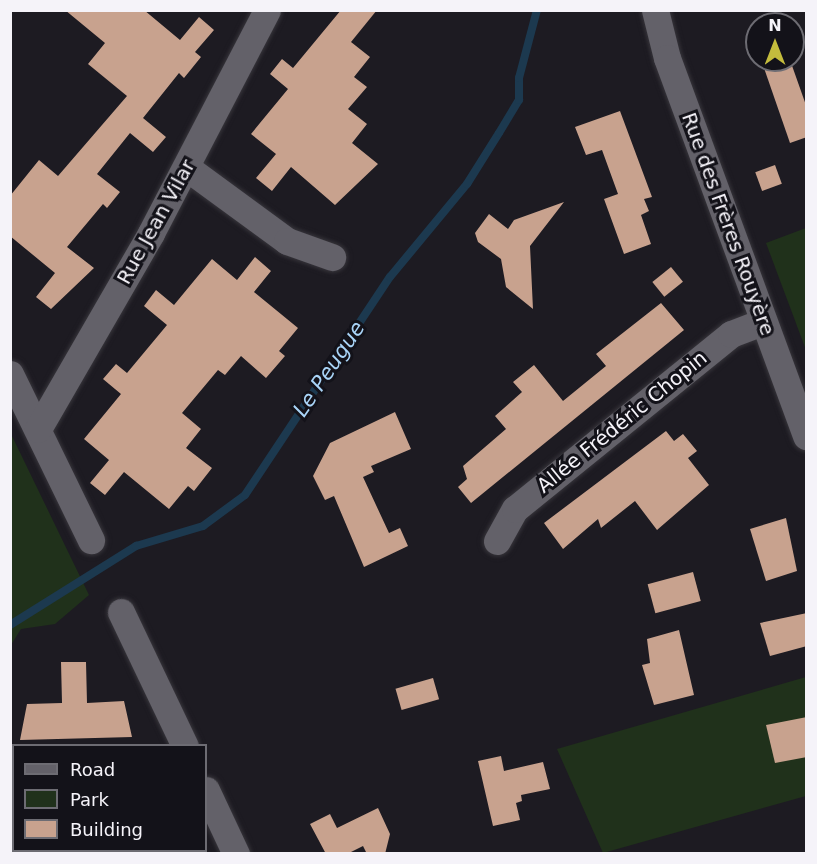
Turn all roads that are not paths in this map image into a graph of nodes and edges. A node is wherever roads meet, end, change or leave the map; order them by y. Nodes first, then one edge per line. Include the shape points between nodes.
1 (655, 10) edge
2 (256, 13) edge
3 (186, 167) junction
4 (332, 257) dead end
5 (763, 322) junction
6 (10, 374) edge
7 (38, 429) junction
8 (807, 436) edge
9 (91, 540) dead end
10 (497, 541) dead end
11 (121, 612) dead end
12 (184, 744) edge
13 (207, 792) edge
14 (236, 854) edge

1 - 5 street, Rue des Frères Rouyère via 667,58
2 - 3 street, Rue Jean Vilar
3 - 4 street via 287,241
3 - 7 street, Rue Jean Vilar
5 - 8 street, Rue des Frères Rouyère
5 - 10 street, Allée Frédéric Chopin via 731,334 515,509
6 - 7 street
7 - 9 street
11 - 12 street
13 - 14 street

